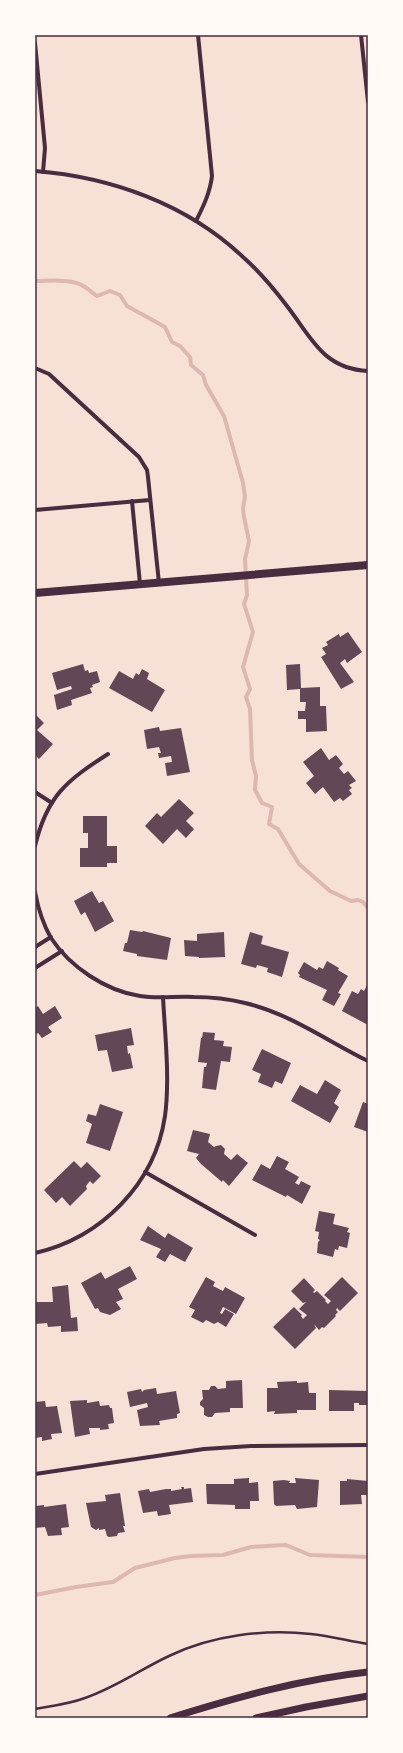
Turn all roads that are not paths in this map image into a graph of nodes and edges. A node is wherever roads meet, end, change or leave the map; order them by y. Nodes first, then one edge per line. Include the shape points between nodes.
1 (198, 35) edge
2 (361, 35) edge
3 (35, 42) edge
4 (368, 102) edge
5 (35, 171) edge
6 (43, 172) junction
7 (196, 221) junction
8 (35, 368) edge
9 (368, 371) edge
10 (150, 500) junction
11 (132, 501) junction
12 (35, 510) edge
13 (368, 566) edge
14 (160, 583) junction
15 (140, 584) junction
16 (35, 593) edge
17 (108, 754) dead end
18 (35, 792) edge
19 (52, 803) junction
20 (35, 846) edge
21 (35, 892) edge
22 (51, 937) junction
23 (35, 947) edge
24 (62, 951) junction
25 (35, 968) edge
26 (163, 997) junction
27 (368, 1061) edge
28 (146, 1172) junction
29 (255, 1235) dead end
30 (35, 1253) edge
31 (368, 1445) edge
32 (35, 1474) edge
33 (368, 1672) edge
34 (368, 1696) edge
35 (170, 1718) edge
36 (256, 1718) edge

1 - 7 street via 212,176 206,201
2 - 4 street
3 - 6 street via 45,148
5 - 6 street
6 - 7 street via 89,178 122,187 159,201
7 - 9 street via 243,256 288,307 323,354 341,365
8 - 10 street via 49,374 139,457 146,470
10 - 11 street
10 - 14 street
11 - 12 street
11 - 15 street
13 - 14 main road
14 - 15 main road
15 - 16 main road
17 - 19 street via 75,776
18 - 19 street
19 - 20 street via 45,815
21 - 22 street via 39,910
22 - 23 street
22 - 24 street
24 - 25 street
24 - 26 street via 84,971 106,985 140,996
26 - 27 street via 195,996 262,1008 293,1020
26 - 28 street via 167,1092 165,1116
28 - 29 street
28 - 30 street via 122,1204 104,1221 79,1237
31 - 32 street via 204,1449
33 - 35 street via 252,1694
34 - 36 street

